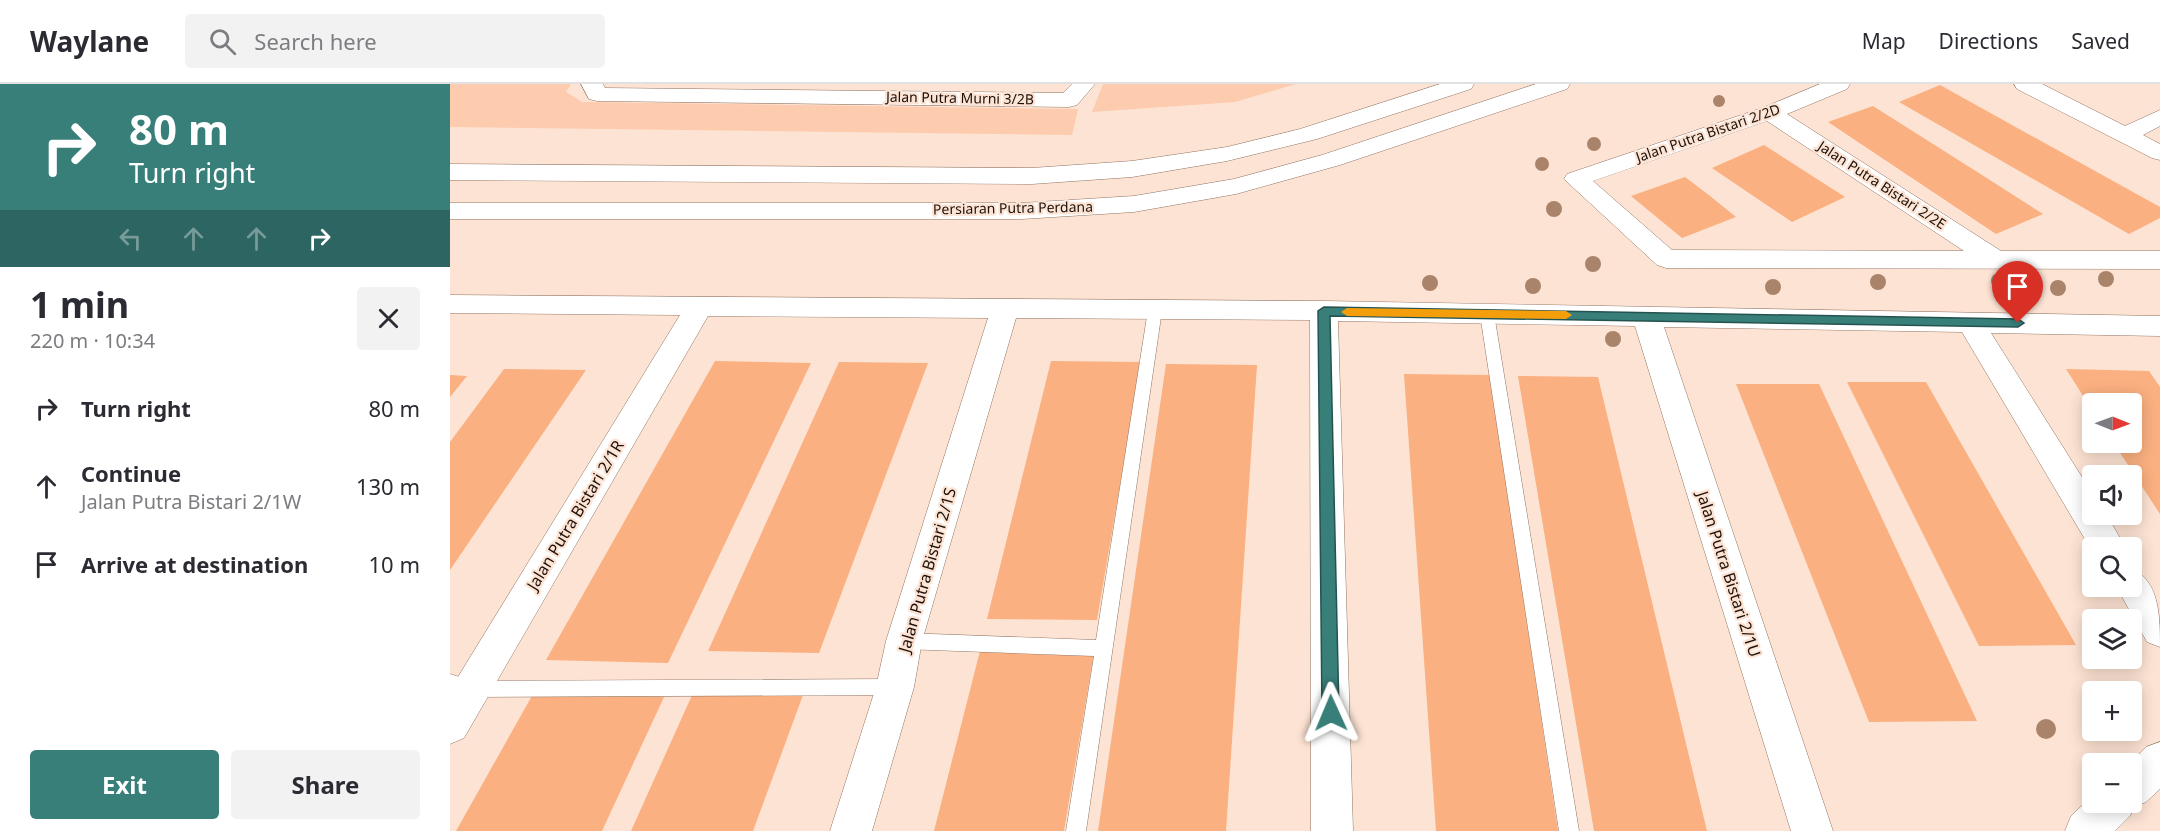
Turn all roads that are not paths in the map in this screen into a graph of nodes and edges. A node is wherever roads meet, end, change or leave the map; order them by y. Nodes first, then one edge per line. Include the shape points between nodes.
1 (592, 84) edge
2 (1084, 84) edge
3 (1463, 84) edge
4 (1559, 84) edge
5 (1839, 84) edge
6 (2025, 84) edge
7 (833, 90) edge
8 (1770, 113) junction
9 (2160, 117) edge
10 (2126, 135) junction
11 (2160, 153) edge
12 (450, 172) edge
13 (450, 211) edge
14 (1993, 258) junction
15 (2160, 260) edge
16 (450, 304) edge
17 (700, 305) junction
18 (1005, 309) junction
19 (1155, 310) junction
20 (1324, 311) junction
21 (1487, 314) junction
22 (1646, 316) junction
23 (1970, 322) junction
24 (2160, 326) edge
25 (2102, 537) edge
26 (2140, 597) edge
27 (2160, 631) edge
28 (904, 641) junction
29 (1104, 648) junction
30 (461, 686) edge
31 (895, 687) junction
32 (450, 725) edge
33 (2160, 761) edge
34 (2142, 778) edge
35 (2105, 813) edge
36 (851, 831) edge
37 (1076, 831) edge
38 (1332, 831) edge
39 (1569, 831) edge
40 (1812, 831) edge
41 (2086, 831) edge

1 - 7 street, Jalan Putra Murni 3/2B via 597,94
2 - 7 street, Jalan Putra Murni 3/2B via 1069,100
3 - 12 main road, Persiaran Putra Perdana via 1308,135 1227,154 1132,169 1032,176
4 - 13 main road, Persiaran Putra Perdana via 1331,160 1236,186 1134,204 1022,211
5 - 8 street, Jalan Putra Bistari 2/2D
6 - 10 street
8 - 14 street, Jalan Putra Bistari 2/2E
8 - 14 street, Jalan Putra Bistari 2/2D via 1576,179 1666,259
9 - 10 street
10 - 11 street
14 - 15 street
16 - 17 street
17 - 18 street
17 - 30 street, Jalan Putra Bistari 2/1R
18 - 19 street
18 - 28 street, Jalan Putra Bistari 2/1S
19 - 20 street
19 - 29 lane
20 - 21 street
20 - 38 street
21 - 22 street
21 - 39 lane
22 - 23 street
22 - 40 street, Jalan Putra Bistari 2/1U
23 - 24 street
23 - 25 street
26 - 27 street
28 - 29 lane
28 - 31 street, Jalan Putra Bistari 2/1S
29 - 37 lane
30 - 31 lane
30 - 32 street, Jalan Putra Bistari 2/1R
31 - 36 street, Jalan Putra Bistari 2/1S
33 - 34 street
35 - 41 street

